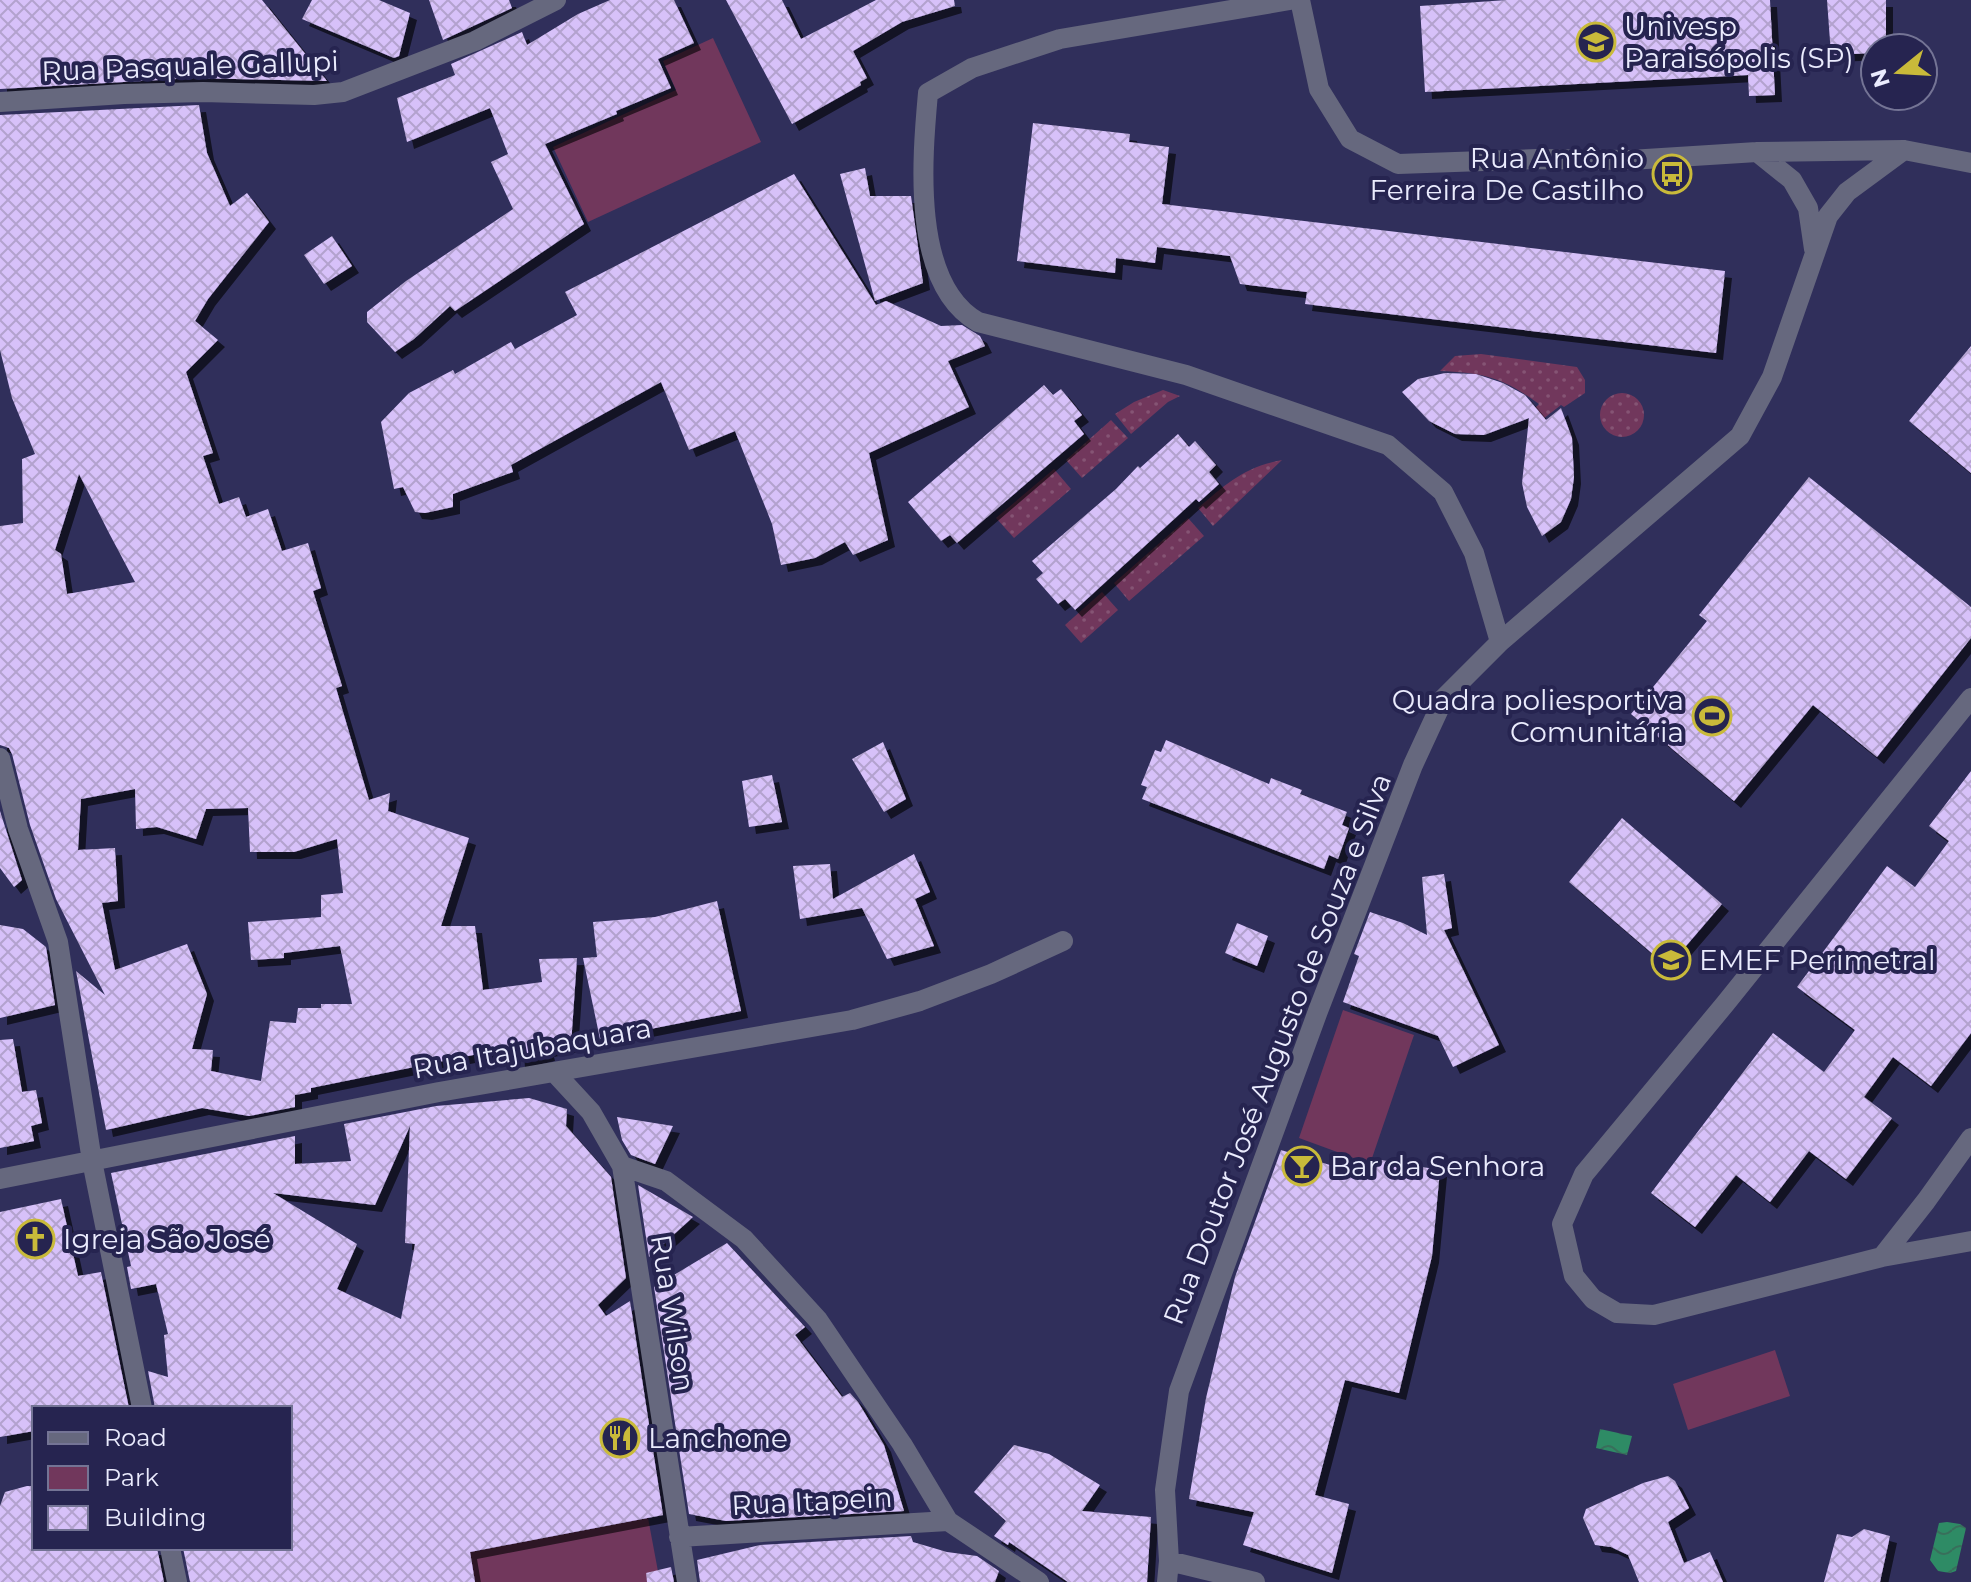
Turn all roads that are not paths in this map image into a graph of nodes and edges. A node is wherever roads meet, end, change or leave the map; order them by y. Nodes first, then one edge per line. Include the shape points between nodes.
1 (556, 0) edge
2 (1290, 0) edge
3 (1300, 0) edge
4 (0, 102) edge
5 (1904, 150) junction
6 (1757, 152) junction
7 (1971, 163) edge
8 (1815, 257) junction
9 (1500, 642) junction
10 (1971, 698) edge
11 (0, 758) edge
12 (1063, 941) dead end
13 (555, 1073) junction
14 (1971, 1138) edge
15 (92, 1161) junction
16 (622, 1166) junction
17 (0, 1179) edge
18 (1971, 1241) edge
19 (1882, 1257) junction
20 (142, 1406) edge
21 (948, 1521) junction
22 (679, 1537) junction
23 (170, 1550) edge
24 (1169, 1561) junction
25 (177, 1582) edge
26 (687, 1582) edge
27 (1039, 1582) edge
28 (1167, 1582) edge
29 (1255, 1582) edge

1 - 4 street, Rua Pasquale Gallupi via 475,41 343,92 124,94
2 - 9 street via 1060,39 972,68 928,93 925,199 934,262 942,286 978,322 1186,375 1388,445 1443,492 1474,553
3 - 6 street via 1319,89 1350,139 1398,164
5 - 6 street
5 - 7 street
5 - 8 street, Rua Doutor José Augusto de Souza e Silva via 1847,192 1828,216
6 - 8 street, Rua Doutor José Augusto de Souza e Silva via 1792,180 1808,208
8 - 9 street, Rua Doutor José Augusto de Souza e Silva via 1772,377 1740,436
9 - 24 street, Rua Doutor José Augusto de Souza e Silva via 1444,698 1413,765 1179,1391 1165,1490
10 - 19 street via 1584,1174 1562,1224 1574,1276 1593,1299 1617,1313 1654,1315
11 - 15 street via 18,829 58,942
12 - 13 street, Rua Itajubaquara via 934,996 852,1020
13 - 15 street, Rua Itajubaquara
13 - 16 street, Rua Wilson via 591,1112
14 - 19 street
15 - 17 street, Rua Itajubaquara
15 - 20 street
16 - 21 street via 666,1181 744,1239 818,1320
16 - 22 street, Rua Wilson
18 - 19 street
21 - 22 street, Rua Itapein
21 - 27 street
22 - 26 street, Rua Wilson
23 - 25 street
24 - 28 street, Rua Doutor José Augusto de Souza e Silva
24 - 29 street

